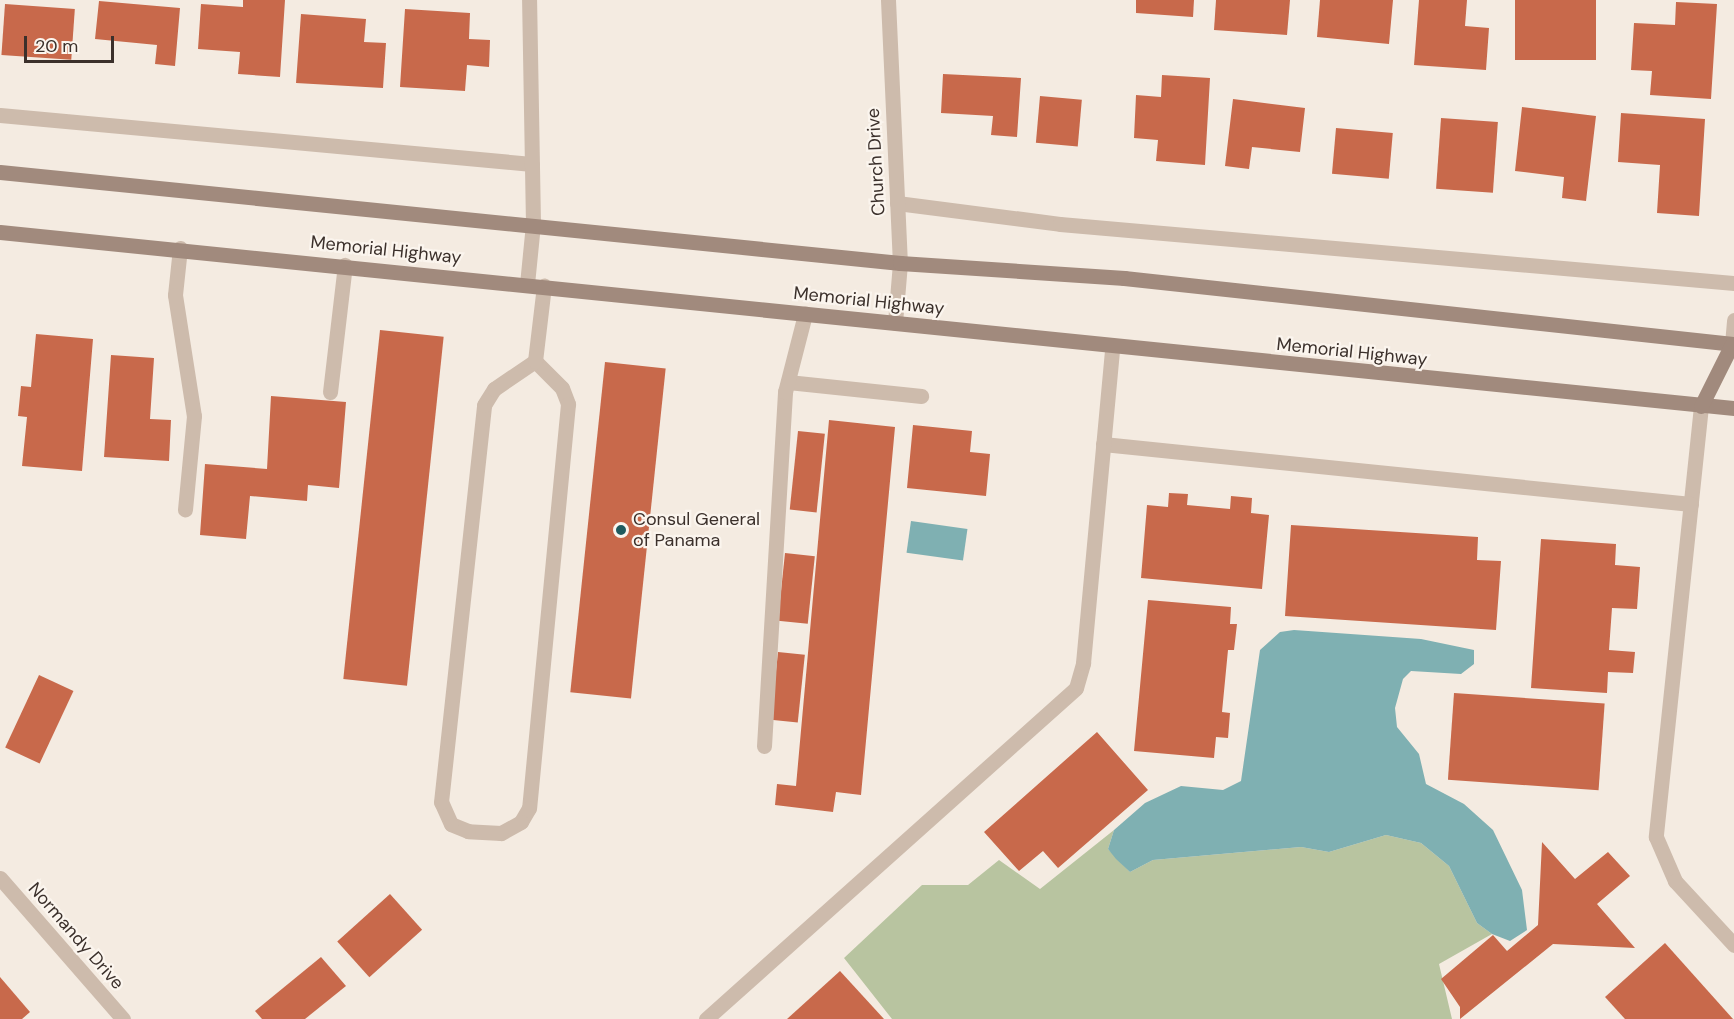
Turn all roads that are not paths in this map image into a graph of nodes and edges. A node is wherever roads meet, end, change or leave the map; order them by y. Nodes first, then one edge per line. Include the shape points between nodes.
1 (529, 0) edge
2 (888, 0) edge
3 (0, 115) edge
4 (531, 164) junction
5 (0, 172) edge
6 (897, 203) junction
7 (533, 224) junction
8 (0, 232) edge
9 (180, 248) junction
10 (900, 263) junction
11 (345, 265) junction
12 (1734, 283) edge
13 (527, 284) junction
14 (544, 286) junction
15 (805, 314) junction
16 (1734, 320) edge
17 (895, 323) junction
18 (1733, 344) edge
19 (1112, 348) junction
20 (535, 361) junction
21 (788, 382) junction
22 (330, 392) dead end
23 (921, 396) dead end
24 (1701, 406) junction
25 (1734, 408) edge
26 (1103, 444) junction
27 (1691, 504) junction
28 (185, 510) dead end
29 (764, 746) dead end
30 (0, 878) edge
31 (1734, 945) edge
32 (123, 1019) edge
33 (706, 1019) edge

1 - 4 street
2 - 6 street, Church Drive
3 - 4 street
4 - 7 street
5 - 7 main road
6 - 10 street, Church Drive
6 - 12 street via 1060,224
7 - 10 main road
7 - 13 street
8 - 9 main road, Memorial Highway
9 - 11 main road, Memorial Highway
9 - 28 street via 175,295 194,416
10 - 17 street, Church Drive
10 - 18 main road via 1124,278
11 - 13 main road, Memorial Highway
11 - 22 street
13 - 14 main road, Memorial Highway
14 - 15 main road, Memorial Highway
14 - 20 street
15 - 17 main road, Memorial Highway
15 - 21 street
16 - 18 street
17 - 19 main road, Memorial Highway
18 - 24 main road
19 - 24 main road, Memorial Highway
19 - 26 street
20 - 20 street via 494,389 484,405 441,802 451,824 468,831 501,832 520,822 529,808 568,404 562,388
21 - 23 street
21 - 29 street
24 - 25 main road, Memorial Highway
24 - 27 street
26 - 27 street
26 - 33 street via 1083,663 1076,688
27 - 31 street via 1656,837 1675,881
30 - 32 street, Normandy Drive

